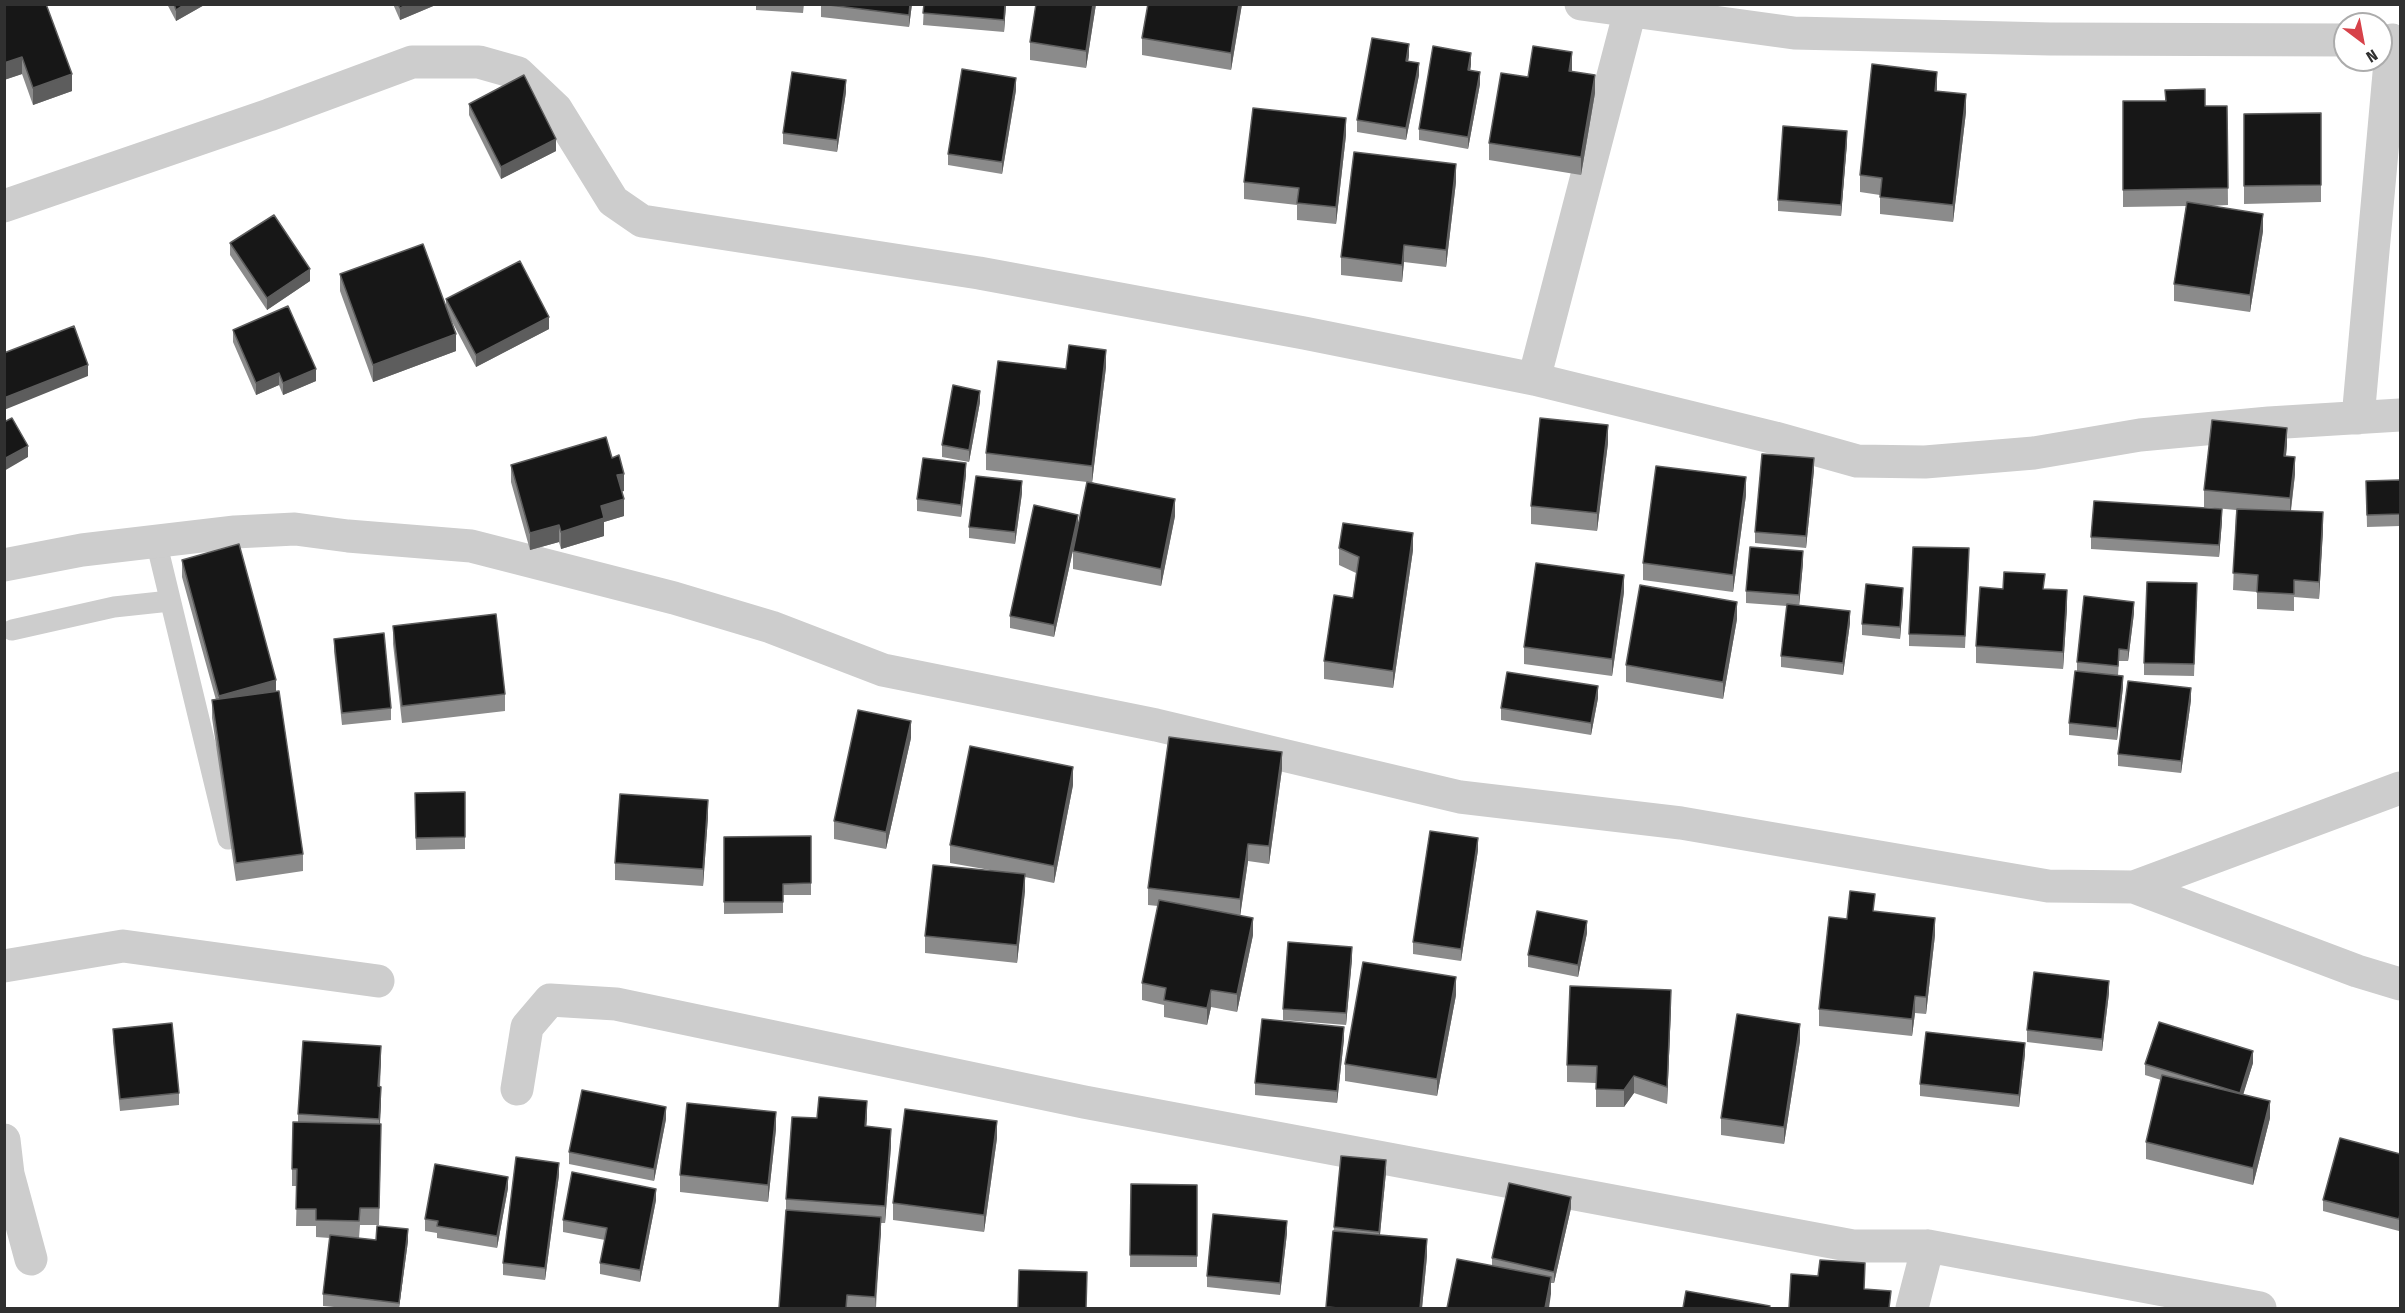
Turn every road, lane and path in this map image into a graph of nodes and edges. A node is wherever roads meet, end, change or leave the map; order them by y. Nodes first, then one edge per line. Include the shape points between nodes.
1 (1581, 4) edge
2 (1630, 11) junction
3 (2333, 40) edge
4 (2388, 72) edge
5 (4, 206) edge
6 (1534, 380) junction
7 (2400, 416) edge
8 (2358, 418) junction
9 (156, 541) junction
10 (4, 565) edge
11 (170, 601) junction
12 (12, 630) dead end
13 (2400, 788) edge
14 (228, 839) edge
15 (2134, 887) junction
16 (4, 966) edge
17 (378, 981) dead end
18 (2400, 984) edge
19 (517, 1089) dead end
20 (4, 1140) edge
21 (1928, 1246) junction
22 (31, 1259) dead end
23 (1912, 1308) edge
24 (2260, 1308) edge

1 - 2 street
2 - 3 street via 1794,33
2 - 6 street
4 - 8 street
5 - 6 street via 412,62 479,62 518,73 556,109 613,201 642,220 979,273
6 - 8 street via 1857,461 1925,462 2023,454 2140,435
7 - 8 street
9 - 10 street
9 - 11 lane
9 - 15 street via 295,529 471,546 771,627 883,670 1156,725 1460,797 1681,823 2048,886
11 - 12 lane via 114,607
11 - 14 lane
13 - 15 street
15 - 18 street
16 - 17 street via 123,946
19 - 21 street via 527,1027 550,1000 616,1005 1084,1102 1853,1246
20 - 22 street via 8,1174
21 - 23 street
21 - 24 street

